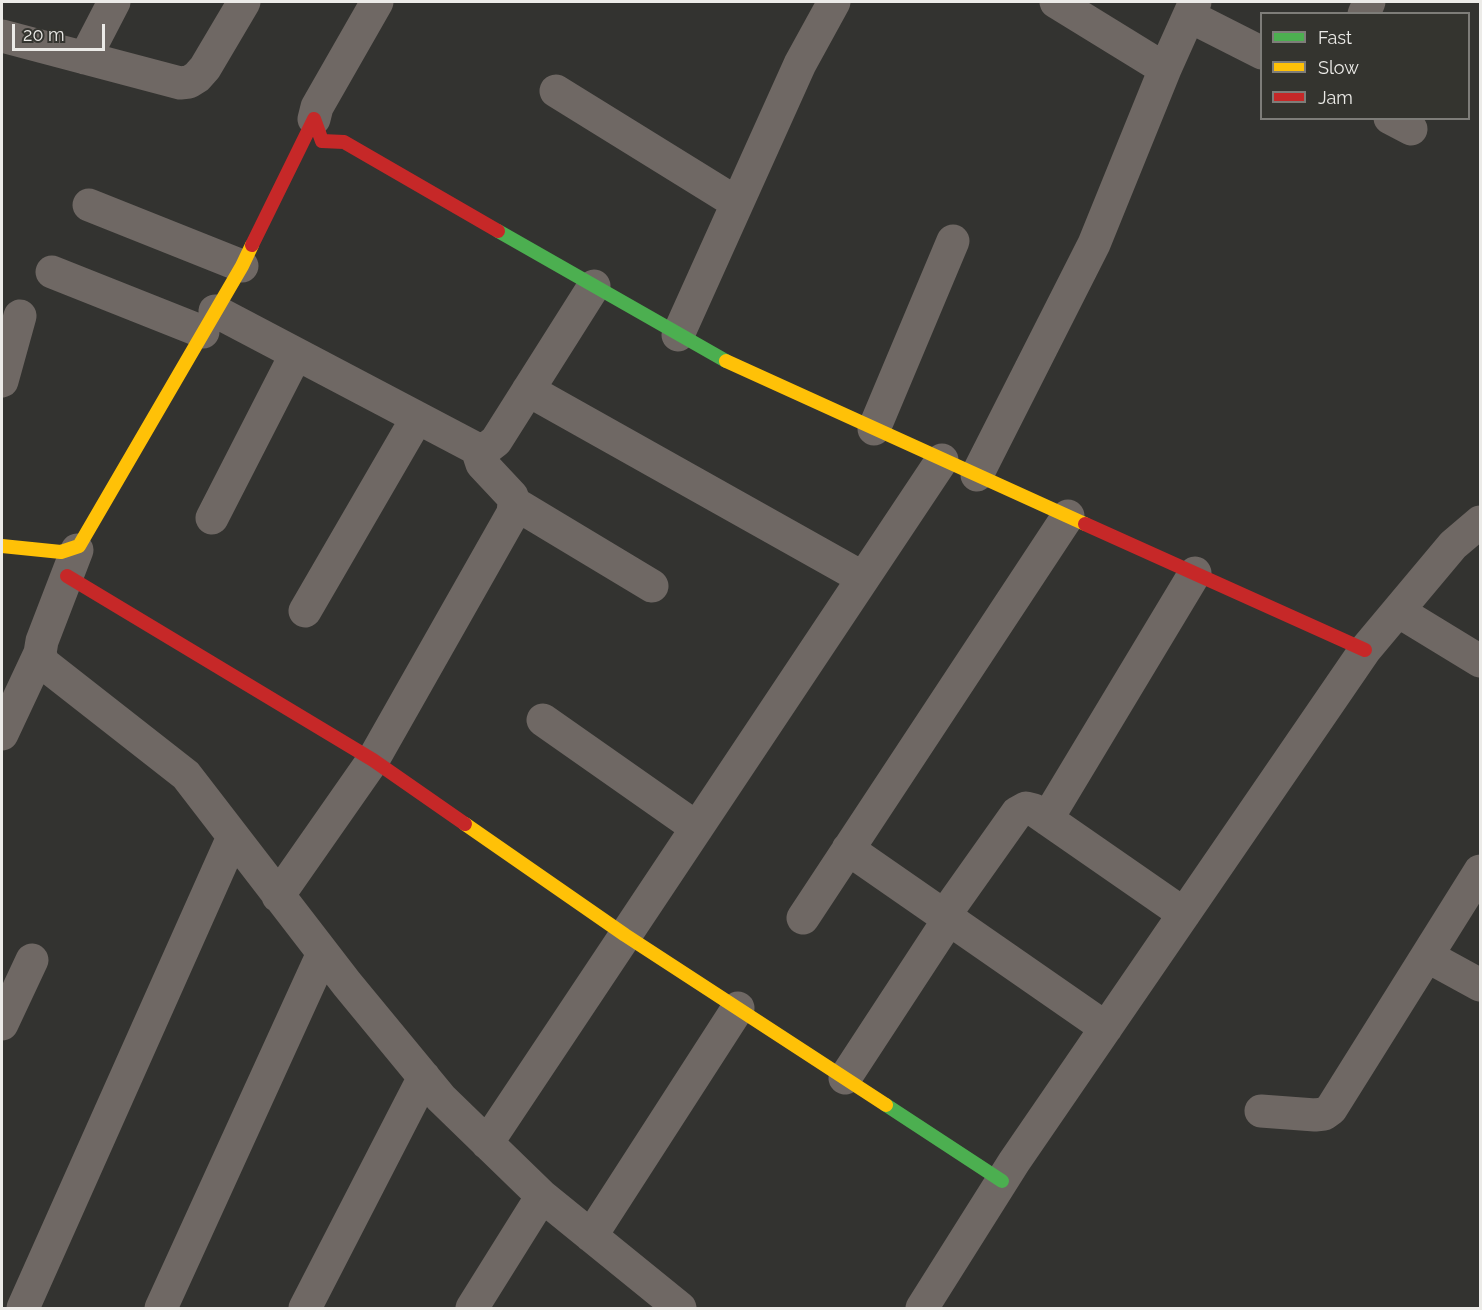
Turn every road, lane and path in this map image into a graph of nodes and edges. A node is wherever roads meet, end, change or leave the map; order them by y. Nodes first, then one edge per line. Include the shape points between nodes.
1 (114, 2) edge
2 (244, 2) edge
3 (377, 2) edge
4 (834, 2) edge
5 (1056, 2) edge
6 (1192, 9) edge
7 (2, 36) edge
8 (1260, 52) edge
9 (85, 58) junction
10 (1165, 69) junction
11 (556, 91) dead end
12 (314, 118) junction
13 (737, 203) junction
14 (90, 204) dead end
15 (953, 241) dead end
16 (242, 266) junction
17 (52, 272) dead end
18 (594, 286) junction
19 (20, 316) dead end
20 (209, 322) junction
21 (678, 335) junction
22 (296, 354) junction
23 (2, 381) edge
24 (528, 390) junction
25 (417, 417) junction
26 (873, 429) junction
27 (477, 449) junction
28 (942, 460) junction
29 (977, 475) junction
30 (514, 503) junction
31 (1068, 516) junction
32 (212, 518) dead end
33 (1480, 522) edge
34 (2, 546) edge
35 (79, 546) junction
36 (1195, 573) junction
37 (67, 576) junction
38 (863, 578) junction
39 (652, 586) dead end
40 (305, 611) dead end
41 (1398, 611) junction
42 (1365, 650) junction
43 (40, 653) junction
44 (1480, 661) edge
45 (543, 720) dead end
46 (2, 734) edge
47 (373, 760) junction
48 (1047, 819) junction
49 (697, 828) junction
50 (232, 837) junction
51 (848, 849) junction
52 (1480, 871) edge
53 (278, 896) junction
54 (1184, 914) junction
55 (947, 917) junction
56 (803, 918) dead end
57 (626, 935) junction
58 (323, 953) junction
59 (1427, 956) junction
60 (32, 960) dead end
61 (1480, 985) edge
62 (738, 1008) junction
63 (2, 1024) edge
64 (1106, 1028) junction
65 (424, 1077) junction
66 (845, 1078) junction
67 (1262, 1111) dead end
68 (487, 1143) junction
69 (1002, 1181) junction
70 (542, 1196) junction
71 (591, 1236) junction
72 (23, 1308) edge
73 (161, 1308) edge
74 (305, 1308) edge
75 (472, 1308) edge
76 (680, 1308) edge
77 (922, 1308) edge

1 - 9 street
2 - 9 street via 205,68 189,82
3 - 12 street via 316,107
4 - 13 street via 800,64
5 - 10 street
6 - 8 street
6 - 10 street
7 - 9 street
10 - 29 street via 1094,244
11 - 13 street
12 - 16 street
12 - 18 street via 322,141 344,142
13 - 21 street
14 - 16 street
15 - 26 street
16 - 20 street
17 - 20 street
18 - 21 street
18 - 24 street
19 - 23 street
20 - 22 street
20 - 35 street
21 - 26 street via 741,369
22 - 25 street
22 - 32 street
24 - 27 street via 496,441 488,448
24 - 38 street
25 - 27 street
25 - 40 street
26 - 28 street
27 - 30 street via 482,464
28 - 29 street
28 - 38 street
29 - 31 street
30 - 39 street
30 - 47 street via 513,513
31 - 36 street
31 - 51 street
33 - 41 street via 1453,545
34 - 35 street via 61,552
35 - 37 street
36 - 42 street
36 - 48 street
37 - 43 street
37 - 47 street
38 - 49 street
41 - 42 street
41 - 44 street
42 - 54 street
43 - 46 street
43 - 50 street via 43,663 186,775
45 - 49 street
47 - 53 street
47 - 57 street
48 - 54 street
48 - 55 street via 1026,808 1017,813
49 - 57 street
50 - 53 street
50 - 72 street
51 - 55 street
51 - 56 street
52 - 59 street
53 - 58 street
54 - 64 street
55 - 64 street
55 - 66 street
57 - 62 street
57 - 68 street
58 - 65 street
58 - 73 street
59 - 61 street
59 - 67 street via 1331,1109 1315,1115
60 - 63 street
62 - 66 street
62 - 71 street
64 - 69 street
65 - 68 street
65 - 74 street
66 - 69 street
68 - 70 street
69 - 77 street
70 - 71 street
70 - 75 street
71 - 76 street

